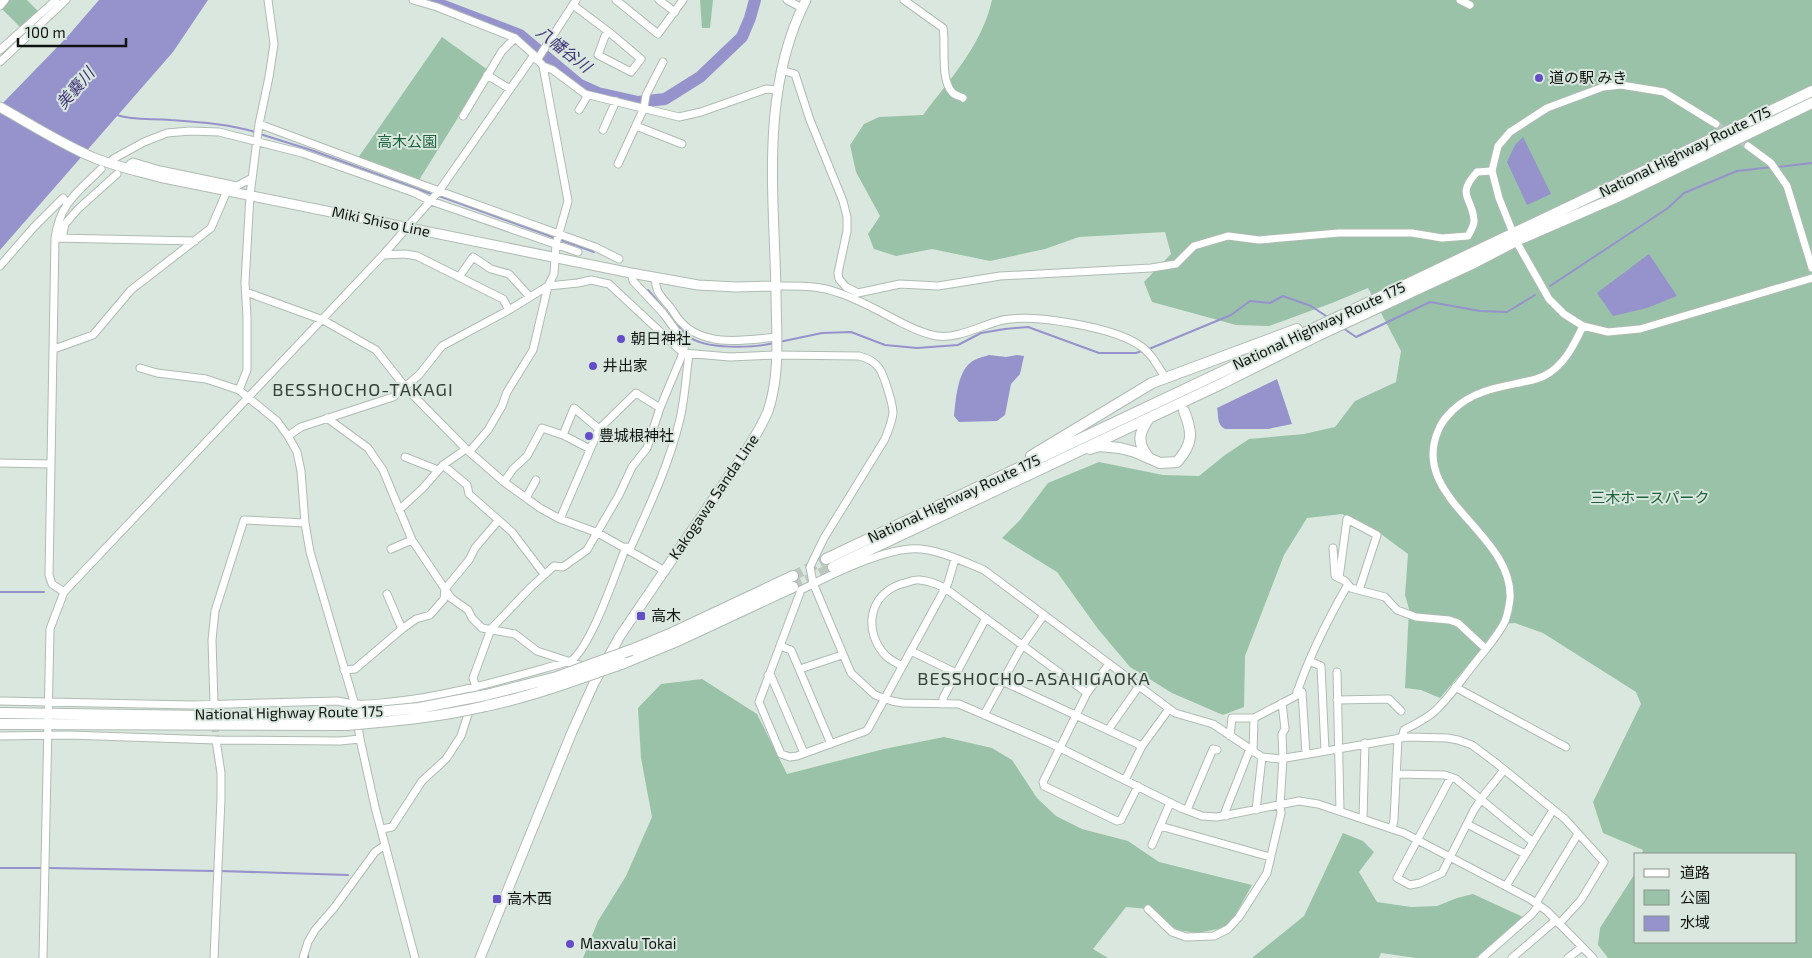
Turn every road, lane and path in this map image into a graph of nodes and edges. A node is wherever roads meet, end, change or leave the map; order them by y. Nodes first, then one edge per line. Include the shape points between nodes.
1 (5, 0) edge
2 (56, 0) edge
3 (66, 0) edge
4 (268, 0) edge
5 (413, 0) edge
6 (616, 0) edge
7 (659, 0) edge
8 (683, 0) edge
9 (788, 0) edge
10 (904, 0) edge
11 (1460, 0) edge
12 (574, 2) edge
13 (438, 3) edge
14 (804, 4) edge
15 (1470, 5) dead end
16 (0, 6) edge
17 (675, 12) junction
18 (609, 32) junction
19 (515, 38) junction
20 (0, 50) edge
21 (536, 57) junction
22 (0, 62) edge
23 (662, 62) dead end
24 (543, 66) junction
25 (781, 70) junction
26 (487, 75) junction
27 (510, 89) junction
28 (777, 90) junction
29 (1812, 91) edge
30 (588, 94) junction
31 (963, 98) dead end
32 (616, 101) junction
33 (1812, 103) edge
34 (0, 107) edge
35 (644, 108) junction
36 (579, 110) dead end
37 (463, 116) dead end
38 (1716, 124) tunnel mouth
39 (259, 125) junction
40 (636, 126) junction
41 (603, 130) dead end
42 (256, 140) junction
43 (682, 144) dead end
44 (1748, 146) tunnel mouth
45 (113, 159) dead end
46 (130, 164) dead end
47 (618, 164) dead end
48 (101, 169) dead end
49 (1492, 171) junction
50 (117, 174) dead end
51 (252, 178) junction
52 (227, 191) junction
53 (439, 191) junction
54 (250, 195) junction
55 (431, 201) junction
56 (67, 203) junction
57 (408, 227) junction
58 (558, 234) junction
59 (1515, 237) junction
60 (59, 238) junction
61 (195, 242) junction
62 (556, 244) junction
63 (578, 252) dead end
64 (383, 255) junction
65 (556, 257) junction
66 (619, 260) dead end
67 (0, 266) edge
68 (1812, 268) edge
69 (631, 273) junction
70 (459, 277) junction
71 (656, 277) junction
72 (1812, 278) edge
73 (548, 286) junction
74 (776, 286) junction
75 (868, 291) junction
76 (246, 292) junction
77 (530, 297) junction
78 (864, 304) junction
79 (509, 310) junction
80 (1338, 316) junction
81 (321, 319) junction
82 (1583, 326) junction
83 (776, 344) junction
84 (54, 349) junction
85 (686, 354) junction
86 (140, 368) dead end
87 (1165, 377) junction
88 (406, 388) junction
89 (1172, 388) dead end
90 (239, 390) junction
91 (248, 398) junction
92 (660, 408) junction
93 (1184, 411) dead end
94 (1150, 417) junction
95 (327, 418) junction
96 (598, 429) junction
97 (288, 436) junction
98 (563, 436) junction
99 (590, 449) junction
100 (468, 450) junction
101 (405, 457) dead end
102 (1149, 459) junction
103 (0, 463) edge
104 (1051, 463) junction
105 (51, 464) junction
106 (441, 468) junction
107 (1011, 472) junction
108 (536, 480) dead end
109 (504, 482) junction
110 (526, 498) junction
111 (399, 510) junction
112 (560, 519) junction
113 (498, 521) junction
114 (305, 523) junction
115 (598, 533) junction
116 (412, 540) junction
117 (628, 548) junction
118 (1333, 548) dead end
119 (391, 549) dead end
120 (955, 559) junction
121 (665, 570) junction
122 (544, 574) junction
123 (793, 576) tunnel mouth
124 (1339, 578) junction
125 (814, 583) junction
126 (1349, 586) junction
127 (793, 587) tunnel mouth
128 (945, 588) junction
129 (445, 589) junction
130 (1359, 590) junction
131 (64, 592) junction
132 (387, 594) dead end
133 (1044, 615) junction
134 (986, 618) junction
135 (402, 629) junction
136 (491, 629) junction
137 (780, 646) junction
138 (1022, 646) junction
139 (1486, 649) junction
140 (911, 650) junction
141 (842, 655) junction
142 (571, 661) junction
143 (1309, 661) junction
144 (1109, 664) junction
145 (902, 666) junction
146 (589, 668) dead end
147 (800, 669) junction
148 (344, 670) junction
149 (1337, 672) dead end
150 (956, 673) junction
151 (768, 676) junction
152 (1002, 681) junction
153 (1139, 686) junction
154 (476, 687) junction
155 (1455, 687) junction
156 (1297, 691) junction
157 (1087, 693) junction
158 (884, 698) junction
159 (1337, 700) junction
160 (0, 701) edge
161 (48, 702) junction
162 (1282, 703) junction
163 (214, 704) junction
164 (943, 704) junction
165 (355, 705) junction
166 (1169, 709) junction
167 (1401, 711) dead end
168 (0, 713) edge
169 (48, 713) junction
170 (984, 715) junction
171 (1076, 715) junction
172 (1254, 718) junction
173 (346, 720) junction
174 (0, 724) edge
175 (47, 725) junction
176 (1108, 730) junction
177 (0, 736) edge
178 (47, 736) junction
179 (1230, 736) junction
180 (1400, 738) junction
181 (360, 739) junction
182 (216, 740) junction
183 (831, 744) junction
184 (1365, 744) junction
185 (1142, 746) junction
186 (1566, 747) dead end
187 (1060, 748) junction
188 (1338, 749) junction
189 (1217, 750) dead end
190 (1252, 750) junction
191 (1325, 751) junction
192 (804, 753) junction
193 (1306, 754) junction
194 (1262, 757) junction
195 (1283, 759) junction
196 (1504, 770) junction
197 (1396, 774) junction
198 (1450, 777) junction
199 (1125, 780) junction
200 (1138, 786) junction
201 (1481, 799) junction
202 (1170, 803) junction
203 (1280, 805) junction
204 (1187, 810) junction
205 (1256, 810) junction
206 (1553, 810) junction
207 (1340, 812) junction
208 (1226, 816) junction
209 (1363, 819) junction
210 (1467, 824) junction
211 (1160, 826) junction
212 (382, 829) junction
213 (1392, 829) junction
214 (1578, 834) junction
215 (1416, 840) junction
216 (1533, 842) junction
217 (385, 845) junction
218 (1152, 845) dead end
219 (1526, 854) junction
220 (1270, 857) junction
221 (1449, 857) junction
222 (1506, 886) junction
223 (1538, 904) junction
224 (1148, 909) dead end
225 (1558, 922) junction
226 (1582, 947) junction
227 (43, 958) edge
228 (214, 958) edge
229 (303, 958) edge
230 (415, 958) edge
231 (480, 958) edge
232 (1482, 958) edge
233 (1512, 958) edge
234 (1568, 958) edge
235 (1593, 958) edge

1 - 16 street
2 - 20 street
3 - 22 street
4 - 39 street via 274,44
5 - 13 street
6 - 17 street via 658,34
7 - 17 street
8 - 17 street
9 - 14 street
10 - 31 street via 943,28 948,85 953,93
11 - 15 street
12 - 18 street
12 - 21 street
13 - 19 street
14 - 25 main road, Kakogawa Sanda Line
18 - 18 street via 641,59 631,72 598,55
19 - 21 street
19 - 26 street via 502,51
21 - 24 street
21 - 27 street
23 - 35 street via 646,95
24 - 30 street
24 - 58 street via 568,201
25 - 28 main road, Kakogawa Sanda Line
25 - 75 street via 795,74 843,201 847,231 839,279 855,292
26 - 27 street
26 - 37 street
27 - 53 street
28 - 35 street via 766,89 679,117
28 - 74 main road, Kakogawa Sanda Line via 773,137
29 - 59 highway, National Highway Route 175
30 - 32 street
30 - 36 street
32 - 35 street
32 - 41 street
33 - 59 highway, National Highway Route 175 via 1615,198
34 - 52 main road, Miki Shiso Line via 92,157 135,171
35 - 40 street
38 - 49 street via 1664,92 1621,84 1603,87 1547,108 1510,132 1498,146
39 - 42 street
39 - 53 street
40 - 43 street
40 - 47 street
42 - 45 street via 218,132 167,134
42 - 51 street
42 - 55 street via 302,153
44 - 68 street via 1771,163 1787,186
46 - 51 street via 133,162 237,186
48 - 56 street
49 - 59 street
49 - 75 street via 1477,172 1468,181 1466,188 1474,222 1468,236 1442,238 1412,234 1339,233 1260,240 1228,236 1194,246 1176,264 1151,268 1000,276 938,286 900,284
50 - 60 street via 65,224
51 - 54 street
52 - 54 main road, Miki Shiso Line
52 - 61 street via 211,228
53 - 55 street
53 - 58 street
54 - 57 main road, Miki Shiso Line
54 - 76 street
55 - 57 street
55 - 62 street
56 - 60 street via 58,220
56 - 67 street via 63,198
57 - 64 street
57 - 65 main road, Miki Shiso Line
58 - 62 street
58 - 66 street via 595,247
59 - 80 highway, National Highway Route 175
59 - 82 street via 1549,299
59 - 94 highway, National Highway Route 175 via 1472,264
60 - 61 street
60 - 84 street
61 - 84 street via 131,290 93,335
62 - 63 street
62 - 65 street
64 - 70 street via 417,256
64 - 81 street
65 - 69 main road, Miki Shiso Line
65 - 73 street via 554,274
69 - 71 main road, Miki Shiso Line
69 - 85 street via 633,281 685,343
70 - 77 street via 473,257 491,269 509,274
70 - 79 street via 503,299
71 - 74 main road, Miki Shiso Line via 698,285
71 - 83 street via 656,290 682,324 698,334 732,341
72 - 82 street via 1640,329 1608,332
73 - 77 street
73 - 85 street via 591,280 608,284
73 - 100 street via 533,350 488,430
74 - 78 street via 814,286
74 - 83 main road, Kakogawa Sanda Line
75 - 78 street
76 - 81 street
76 - 90 street via 247,370
77 - 79 street
78 - 87 street via 916,330 937,336 954,335 1004,320 1028,318 1119,334 1141,345
79 - 88 street via 442,346
80 - 87 highway
80 - 107 highway, National Highway Route 175
81 - 88 street via 376,350
81 - 91 street
82 - 139 street via 1570,350 1545,376 1472,395 1460,403 1446,417 1433,446 1438,480 1494,550 1509,580 1505,621
83 - 85 street via 730,358
83 - 121 main road, Kakogawa Sanda Line via 776,374 768,411 756,435
83 - 125 street via 870,360 880,368 893,410 885,439 824,538 810,567
84 - 105 street
85 - 92 street
85 - 117 street via 680,418 669,456 656,493
86 - 90 street via 206,379
87 - 89 highway
87 - 107 highway via 1025,459
88 - 95 street via 386,400
88 - 100 street
90 - 91 street
91 - 97 street via 277,421
91 - 131 street
92 - 96 street via 636,393
92 - 115 street via 647,448 632,467
93 - 102 highway via 1191,439 1185,453 1177,462 1160,463
94 - 102 highway via 1140,439
94 - 104 highway, National Highway Route 175
95 - 97 street via 301,427
95 - 111 street via 368,448 383,470
96 - 98 street via 574,408
96 - 99 street
97 - 114 street via 297,452 301,471
98 - 99 street
98 - 109 street via 542,428 527,456 513,468
99 - 112 street
100 - 106 street
100 - 109 street
101 - 106 street
102 - 104 highway via 1135,452 1099,446
103 - 105 street
104 - 107 highway, National Highway Route 175 via 830,563
105 - 131 street via 49,575 52,584
106 - 111 street
106 - 113 street via 467,485 469,494
108 - 110 street
109 - 110 street
110 - 112 street
111 - 116 street
112 - 115 street
113 - 122 street via 512,532
113 - 129 street
114 - 148 street via 310,552
114 - 163 street via 244,520 214,611
115 - 117 street
115 - 122 street via 587,550 563,567 554,566
116 - 119 street
116 - 129 street
117 - 121 street
117 - 142 street via 598,619 579,656
118 - 124 street via 1335,576
120 - 125 street via 928,550 910,549 890,553
120 - 128 street
120 - 133 street via 984,570
121 - 231 main road, Kakogawa Sanda Line via 620,636 594,683
122 - 136 street
123 - 173 highway, National Highway Route 175, bridge via 672,633 557,677 486,695
124 - 126 street
124 - 130 street via 1347,519 1377,535
125 - 137 street via 801,590
125 - 141 street
126 - 130 street
126 - 143 street
127 - 173 highway, National Highway Route 175, bridge via 675,642 560,685 487,706 419,718
128 - 134 street
128 - 140 street
128 - 145 street via 918,579 893,587 880,598 871,618 872,626 884,654
129 - 135 street via 444,599 430,615 416,619
129 - 136 street via 482,628
130 - 139 street via 1385,597 1397,610 1416,617 1458,623
131 - 161 street via 50,629
132 - 135 street
133 - 138 street
133 - 144 street
134 - 138 street
134 - 150 street
135 - 148 street via 355,669
136 - 142 street via 515,634 537,651
136 - 154 street via 474,678
137 - 147 street via 791,650
137 - 151 street
138 - 152 street
138 - 157 street
139 - 155 street
140 - 145 street
140 - 150 street
141 - 147 street
141 - 158 street via 856,678 875,695
142 - 146 street
142 - 154 street
143 - 156 street
143 - 191 street via 1321,666
144 - 153 street
144 - 157 street
145 - 158 street
147 - 183 street
148 - 165 street
149 - 159 street
150 - 164 street
151 - 192 street via 771,676
151 - 192 street via 759,702 781,754 790,757
152 - 170 street
152 - 171 street
153 - 166 street
153 - 176 street
154 - 165 street via 413,700
154 - 212 street via 461,736 446,759 422,781 392,827
155 - 180 street via 1436,710 1404,730
155 - 186 street
156 - 162 street via 1296,696
156 - 193 street via 1302,692
157 - 171 street
158 - 164 street via 903,703
158 - 183 street via 866,731
159 - 167 street via 1389,700
159 - 188 street
160 - 161 street
161 - 163 street
161 - 169 street
162 - 172 street
162 - 195 street via 1285,729 1282,734
163 - 165 street via 337,701
164 - 170 street via 959,704
165 - 181 street
166 - 179 street via 1213,724
166 - 185 street
168 - 169 highway, National Highway Route 175
169 - 173 highway, National Highway Route 175
169 - 175 street
170 - 187 street
171 - 176 street
171 - 187 street
172 - 179 street via 1232,718
172 - 190 street
173 - 175 highway, National Highway Route 175
174 - 175 highway, National Highway Route 175
175 - 178 street
176 - 185 street
177 - 178 street
178 - 182 street
178 - 227 street
179 - 190 street
180 - 184 street
180 - 196 street via 1458,740 1472,746
180 - 197 street
181 - 182 street
181 - 212 street
182 - 228 street via 221,799
183 - 192 street
184 - 188 street
184 - 209 street
185 - 199 street
187 - 199 street
187 - 200 street via 1044,786 1117,821 1121,820
188 - 191 street
188 - 207 street
189 - 204 street via 1212,749
190 - 194 street
190 - 208 street
191 - 193 street
193 - 195 street
194 - 195 street
194 - 205 street
195 - 203 street
196 - 201 street
196 - 206 street
197 - 198 street
197 - 213 street
198 - 201 street
198 - 215 street
199 - 200 street
200 - 202 street
201 - 210 street
201 - 216 street
202 - 204 street
202 - 211 street
203 - 205 street
203 - 207 street via 1299,801
203 - 220 street
204 - 208 street via 1202,816
205 - 208 street
206 - 214 street
206 - 216 street
207 - 209 street
209 - 213 street
210 - 219 street
210 - 221 street
211 - 218 street
211 - 220 street
212 - 217 street
213 - 215 street
214 - 223 street
214 - 225 street via 1604,862 1581,900
215 - 221 street
215 - 221 street via 1397,878 1410,885 1442,873
216 - 219 street
217 - 229 street via 375,852 315,930
217 - 230 street
219 - 222 street
220 - 224 street via 1267,873 1239,917 1228,929 1214,936 1186,937 1172,932
221 - 222 street
222 - 223 street
223 - 225 street
223 - 232 street via 1532,914
225 - 226 street
225 - 233 street
226 - 234 street
226 - 235 street

